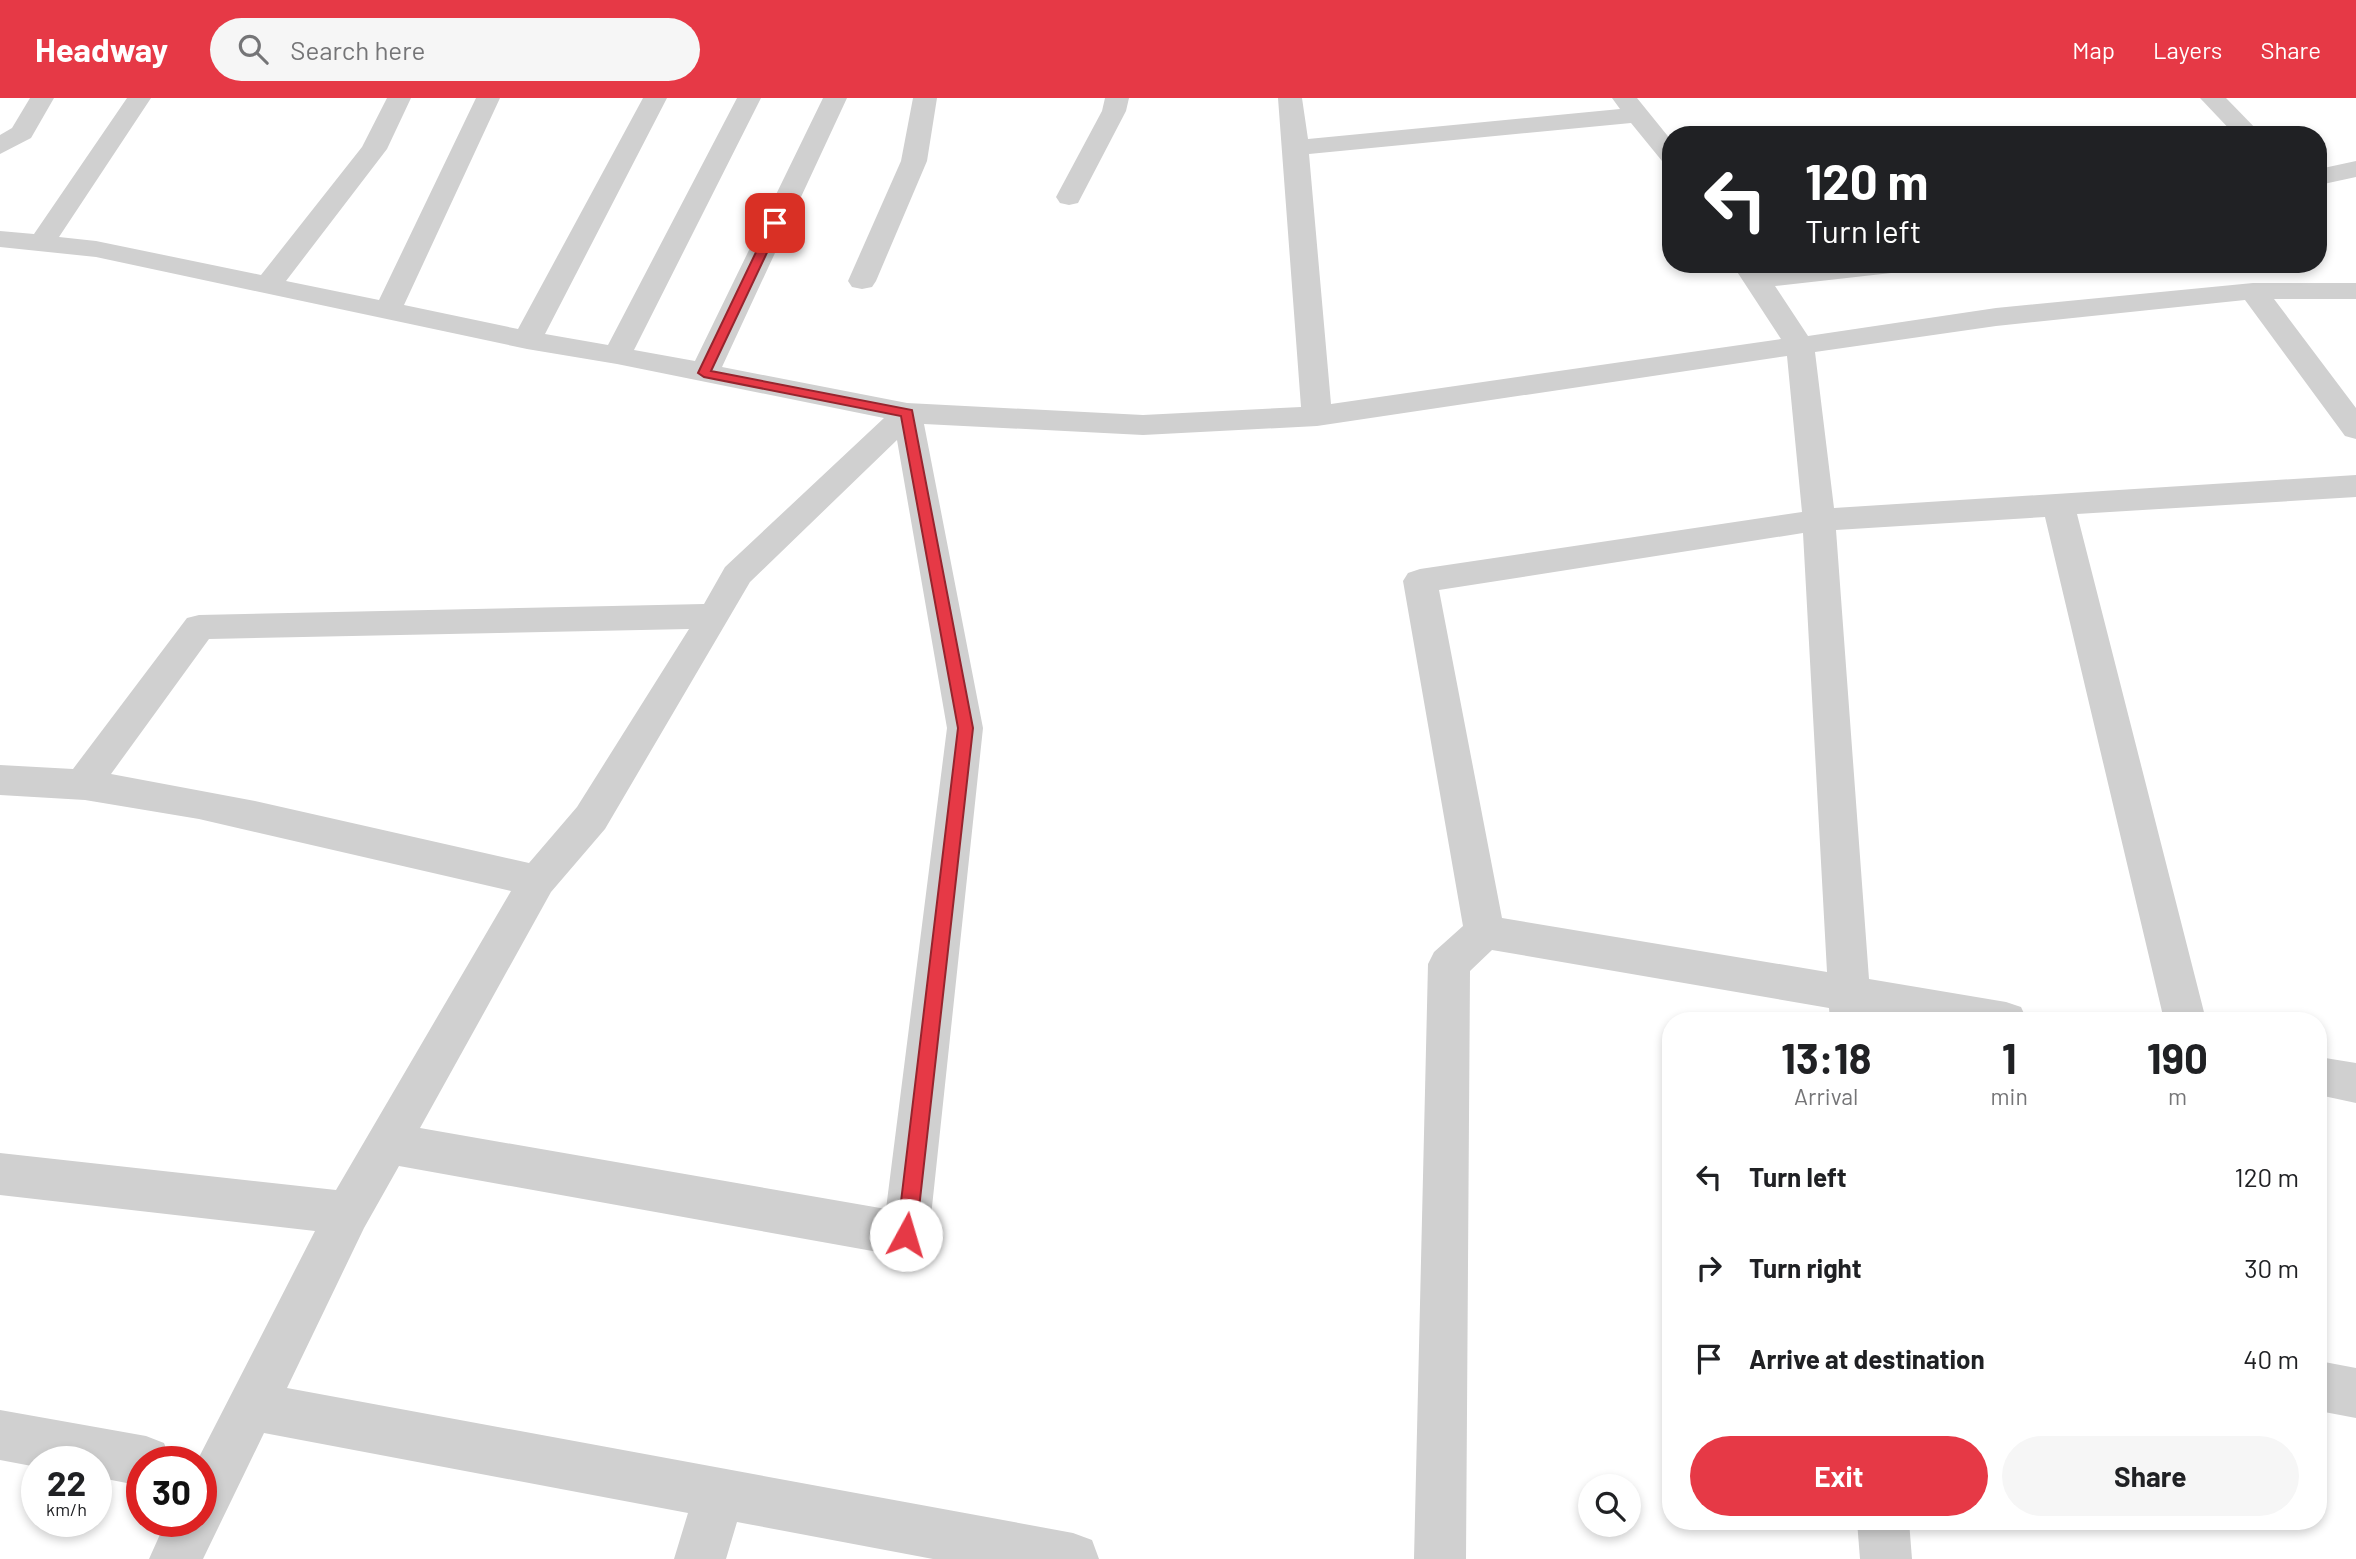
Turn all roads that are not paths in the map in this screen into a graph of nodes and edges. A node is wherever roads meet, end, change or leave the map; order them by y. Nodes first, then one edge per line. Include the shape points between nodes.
1 (42, 98) edge
2 (139, 98) edge
3 (399, 98) edge
4 (488, 98) edge
5 (654, 98) edge
6 (749, 98) edge
7 (835, 98) edge
8 (925, 98) edge
9 (1117, 98) edge
10 (1290, 98) edge
11 (2212, 98) edge
12 (1631, 107) edge
13 (2241, 126) edge
14 (1662, 145) edge
15 (0, 146) edge
16 (1296, 148) junction
17 (2356, 169) edge
18 (2327, 175) edge
19 (1069, 197) dead end
20 (0, 239) edge
21 (41, 244) junction
22 (1752, 273) edge
23 (862, 281) dead end
24 (268, 285) junction
25 (2253, 291) junction
26 (2356, 291) edge
27 (387, 310) junction
28 (527, 340) junction
29 (1800, 346) junction
30 (618, 355) junction
31 (704, 373) junction
32 (907, 413) junction
33 (1317, 416) junction
34 (2356, 429) edge
35 (2356, 486) edge
36 (2058, 505) junction
37 (1819, 520) junction
38 (715, 616) junction
39 (0, 780) edge
40 (82, 785) junction
41 (537, 881) junction
42 (1485, 932) junction
43 (1850, 1006) edge
44 (1917, 1012) edge
45 (2183, 1012) edge
46 (2327, 1078) edge
47 (2356, 1083) edge
48 (388, 1143) junction
49 (0, 1174) edge
50 (348, 1213) junction
51 (2327, 1388) edge
52 (2356, 1393) edge
53 (252, 1406) junction
54 (0, 1435) edge
55 (126, 1457) edge
56 (217, 1467) edge
57 (720, 1492) junction
58 (1884, 1530) edge
59 (186, 1537) edge
60 (176, 1559) edge
61 (700, 1559) edge
62 (1073, 1559) edge
63 (1440, 1559) edge
64 (1886, 1559) edge

1 - 15 street via 22,133
2 - 21 street
3 - 24 street via 374,149
4 - 27 street
5 - 28 street
6 - 30 street
7 - 31 street
8 - 23 street via 914,161
9 - 19 street
10 - 16 street
11 - 13 street
12 - 14 street
12 - 16 street
16 - 33 street
17 - 18 street
20 - 21 street
21 - 24 street via 96,250
22 - 29 street
24 - 27 street
25 - 26 street
25 - 29 street via 1996,317
25 - 34 street
27 - 28 street
28 - 30 street
29 - 33 street
29 - 37 street
30 - 31 street
31 - 32 street
32 - 33 street via 1143,425
32 - 38 street via 737,575
32 - 48 street via 965,728 906,1235
35 - 36 street
36 - 37 street
36 - 45 street
37 - 42 street via 1420,581
37 - 43 street
38 - 40 street via 199,627
38 - 41 street via 591,818
39 - 40 street
40 - 41 street via 274,820
41 - 48 street
42 - 43 street
42 - 63 street via 1449,964
43 - 44 street
46 - 47 street
48 - 50 street
49 - 50 street
50 - 53 street
51 - 52 street
53 - 56 street
53 - 57 street
54 - 55 street
57 - 61 street
57 - 62 street
58 - 64 street
59 - 60 street

